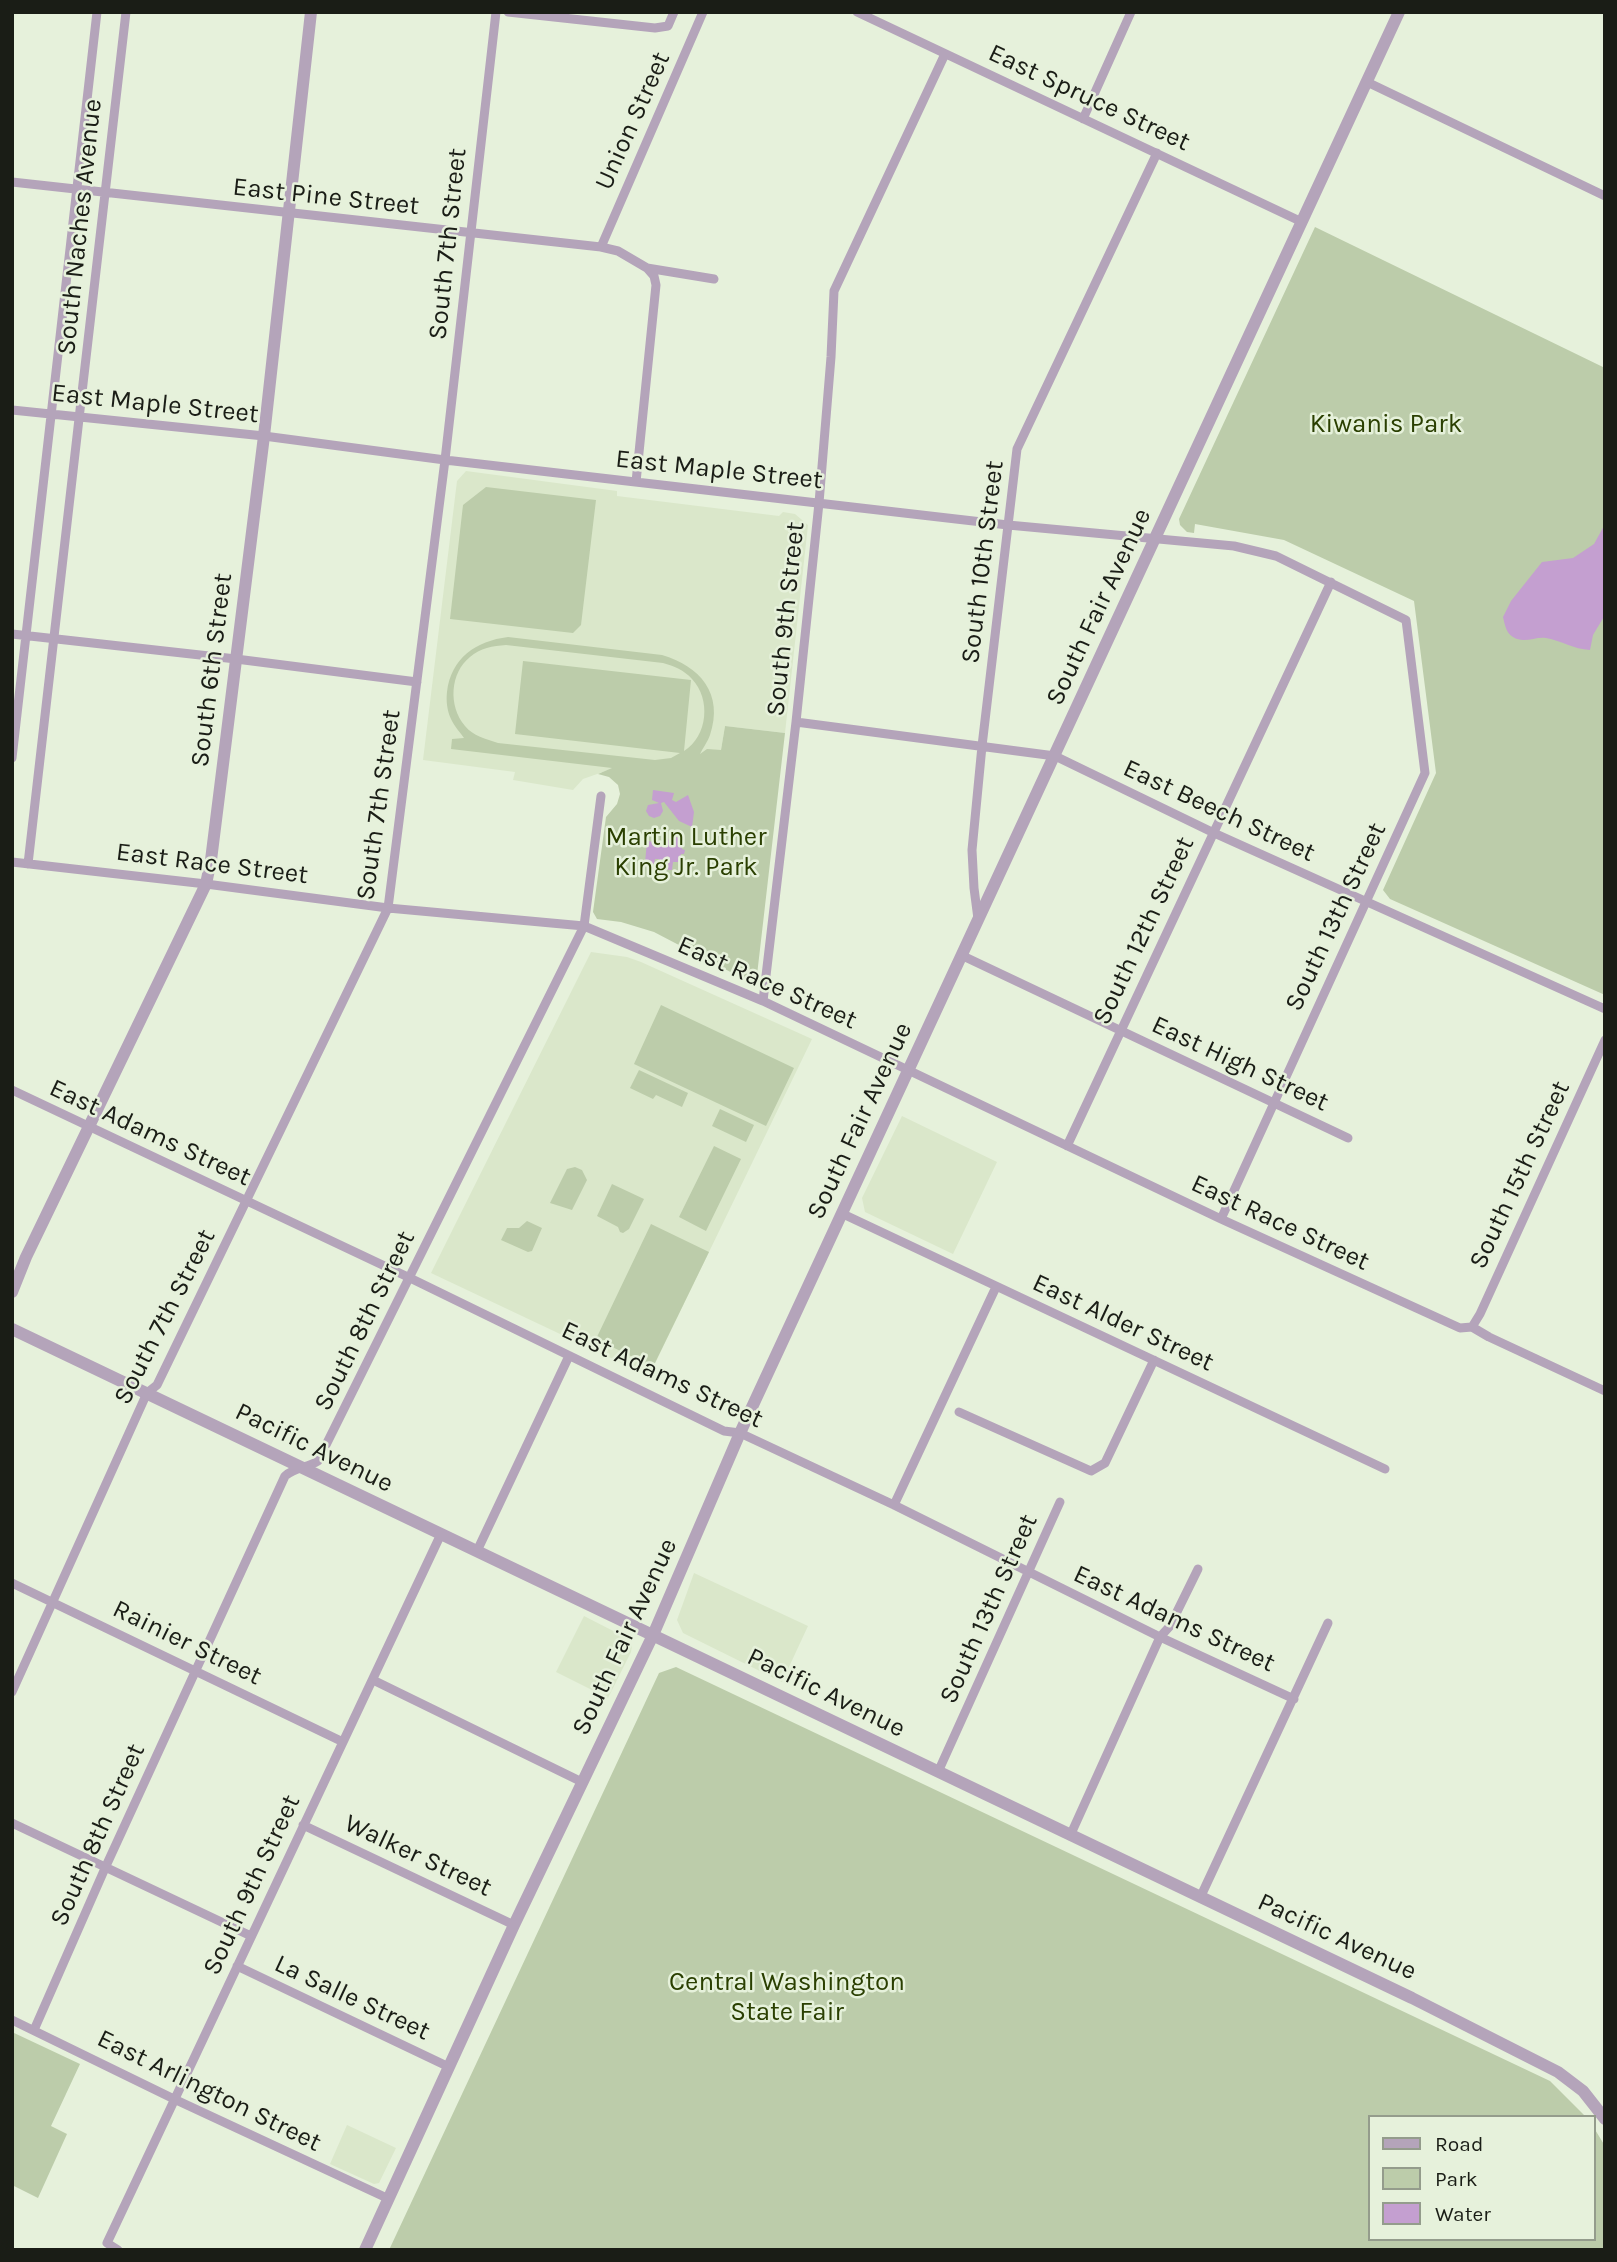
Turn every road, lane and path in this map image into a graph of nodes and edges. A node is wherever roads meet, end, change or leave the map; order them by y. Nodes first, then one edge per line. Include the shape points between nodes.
1 (97, 12) edge
2 (125, 12) edge
3 (310, 12) edge
4 (496, 12) edge
5 (508, 12) edge
6 (674, 12) edge
7 (703, 12) edge
8 (857, 12) edge
9 (1131, 12) edge
10 (1399, 12) edge
11 (944, 54) junction
12 (1367, 82) junction
13 (1083, 120) junction
14 (1157, 153) junction
15 (12, 182) edge
16 (76, 190) junction
17 (105, 193) junction
18 (1605, 196) edge
19 (287, 214) junction
20 (1302, 222) junction
21 (470, 233) junction
22 (601, 247) junction
23 (647, 268) junction
24 (714, 279) dead end
25 (12, 410) edge
26 (51, 414) junction
27 (80, 417) junction
28 (264, 436) junction
29 (445, 460) junction
30 (636, 482) junction
31 (819, 503) junction
32 (1008, 525) junction
33 (1155, 540) junction
34 (1331, 582) junction
35 (1406, 620) joint
36 (12, 634) edge
37 (26, 635) junction
38 (52, 638) junction
39 (236, 659) junction
40 (417, 682) junction
41 (796, 722) junction
42 (982, 746) junction
43 (1055, 757) junction
44 (12, 758) edge
45 (601, 796) dead end
46 (1214, 833) junction
47 (12, 862) edge
48 (28, 864) junction
49 (206, 884) junction
50 (1366, 901) junction
51 (388, 908) junction
52 (978, 922) junction
53 (584, 926) junction
54 (963, 956) junction
55 (762, 1001) junction
56 (1605, 1009) edge
57 (1121, 1031) junction
58 (1605, 1040) edge
59 (908, 1071) junction
60 (12, 1090) edge
61 (1274, 1103) junction
62 (89, 1127) junction
63 (1348, 1138) dead end
64 (1067, 1146) junction
65 (247, 1202) junction
66 (843, 1214) junction
67 (1221, 1219) junction
68 (410, 1278) junction
69 (996, 1287) junction
70 (12, 1292) edge
71 (1472, 1327) junction
72 (12, 1329) edge
73 (569, 1356) junction
74 (1154, 1360) junction
75 (1605, 1391) edge
76 (147, 1393) junction
77 (959, 1412) dead end
78 (740, 1433) junction
79 (301, 1467) junction
80 (1385, 1469) dead end
81 (1060, 1502) dead end
82 (894, 1505) junction
83 (441, 1534) junction
84 (477, 1551) junction
85 (1198, 1569) dead end
86 (1029, 1573) junction
87 (12, 1583) edge
88 (53, 1602) junction
89 (1328, 1623) dead end
90 (653, 1635) junction
91 (1160, 1637) junction
92 (195, 1670) junction
93 (373, 1680) junction
94 (12, 1692) edge
95 (1294, 1699) junction
96 (343, 1742) junction
97 (938, 1772) junction
98 (582, 1782) junction
99 (12, 1823) edge
100 (303, 1825) junction
101 (1070, 1836) junction
102 (106, 1866) junction
103 (1200, 1898) junction
104 (514, 1925) junction
105 (251, 1936) junction
106 (237, 1966) junction
107 (12, 2020) edge
108 (34, 2030) junction
109 (449, 2067) junction
110 (174, 2099) junction
111 (1605, 2119) edge
112 (388, 2199) junction
113 (118, 2250) edge
114 (365, 2250) edge

1 - 16 street, South Naches Avenue
2 - 17 street, South Naches Avenue
3 - 19 street, South 6th Street
4 - 21 street, South 7th Street
5 - 6 street via 655,28 668,26
7 - 22 street, Union Street
8 - 11 street, East Spruce Street
9 - 13 street
10 - 12 street, South Fair Avenue
11 - 13 street, East Spruce Street
11 - 31 street, South 9th Street via 834,290
12 - 18 street
12 - 20 street, South Fair Avenue
13 - 14 street, East Spruce Street
14 - 20 street, East Spruce Street
14 - 32 street, South 10th Street via 1017,449
15 - 16 street, East Pine Street
16 - 17 street, East Pine Street
16 - 26 street, South Naches Avenue
17 - 19 street, East Pine Street
17 - 27 street, South Naches Avenue
19 - 21 street, East Pine Street
19 - 28 street, South 6th Street
20 - 33 street, South Fair Avenue
21 - 22 street, East Pine Street
21 - 29 street, South 7th Street
22 - 23 street, East Pine Street
23 - 24 street, East Pine Street
23 - 30 street via 656,285
25 - 26 street, East Maple Street
26 - 27 street, East Maple Street
26 - 37 street, South Naches Avenue
27 - 28 street, East Maple Street
27 - 38 street, South Naches Avenue
28 - 29 street, East Maple Street
28 - 39 street, South 6th Street
29 - 30 street, East Maple Street
29 - 40 street, South 7th Street
30 - 31 street, East Maple Street
31 - 32 street, East Maple Street
31 - 41 street, South 9th Street
32 - 33 street, East Maple Street
32 - 42 street, South 10th Street
33 - 34 street, East Maple Street via 1276,556
33 - 43 street, South Fair Avenue
34 - 35 street, East Maple Street
34 - 46 street, South 12th Street
35 - 50 street, South 13th Street via 1424,773
36 - 37 street
37 - 38 street
37 - 44 street, South Naches Avenue
38 - 39 street
38 - 48 street, South Naches Avenue
39 - 40 street
39 - 49 street, South 6th Street
40 - 51 street, South 7th Street
41 - 42 street, East Beech Street
41 - 55 street, South 9th Street
42 - 43 street, East Beech Street
42 - 52 street, South 10th Street via 972,850
43 - 46 street, East Beech Street
43 - 52 street, South Fair Avenue
45 - 53 street, South 8th Street
46 - 50 street, East Beech Street
46 - 57 street, South 12th Street
47 - 48 street, East Race Street
48 - 49 street, East Race Street
49 - 51 street, East Race Street
49 - 62 street, South 6th Street
50 - 56 street, East Beech Street
50 - 61 street, South 13th Street
51 - 53 street, East Race Street
51 - 65 street, South 7th Street
52 - 54 street, South Fair Avenue
53 - 55 street, East Race Street
53 - 68 street, South 8th Street
54 - 57 street, East High Street
54 - 59 street, South Fair Avenue
55 - 59 street, East Race Street
57 - 61 street, East High Street
57 - 64 street, South 12th Street
58 - 71 street, South 15th Street
59 - 64 street, East Race Street
59 - 66 street, South Fair Avenue
60 - 62 street, East Adams Street
61 - 63 street, East High Street
61 - 67 street, South 13th Street
62 - 65 street, East Adams Street
62 - 70 street, South 6th Street
64 - 67 street, East Race Street
65 - 68 street, East Adams Street
65 - 76 street, South 7th Street via 157,1385
66 - 69 street, East Alder Street
66 - 78 street, South Fair Avenue
67 - 71 street, East Race Street via 1460,1328
68 - 73 street, East Adams Street
68 - 79 street, South 8th Street via 318,1461
69 - 74 street, East Alder Street
69 - 82 street
71 - 75 street, East Race Street
72 - 76 street, Pacific Avenue
73 - 78 street, East Adams Street via 724,1432
73 - 84 street
74 - 77 street via 1105,1463 1091,1471
74 - 80 street, East Alder Street
76 - 79 street, Pacific Avenue
76 - 88 street, South 7th Street
78 - 82 street, East Adams Street
78 - 90 street, South Fair Avenue
79 - 83 street, Pacific Avenue
79 - 92 street, South 8th Street via 285,1476
81 - 86 street, South 13th Street
82 - 86 street, East Adams Street
83 - 84 street, Pacific Avenue
83 - 93 street, South 9th Street
84 - 90 street, Pacific Avenue
85 - 91 street
86 - 91 street, East Adams Street
86 - 97 street, South 13th Street
87 - 88 street, Rainier Street
88 - 92 street, Rainier Street
88 - 94 street, South 7th Street
89 - 95 street
90 - 97 street, Pacific Avenue
90 - 98 street, South Fair Avenue
91 - 95 street, East Adams Street
91 - 101 street
92 - 96 street, Rainier Street
92 - 102 street, South 8th Street
93 - 96 street, South 9th Street
93 - 98 street
95 - 103 street
96 - 100 street, South 9th Street
97 - 101 street, Pacific Avenue
98 - 104 street, South Fair Avenue
99 - 102 street, La Salle Street
100 - 104 street, Walker Street
100 - 105 street, South 9th Street
101 - 103 street, Pacific Avenue
102 - 105 street, La Salle Street
102 - 108 street, South 8th Street
103 - 111 street, Pacific Avenue via 1543,2063 1583,2091
104 - 109 street, South Fair Avenue
105 - 106 street, South 9th Street
106 - 109 street, La Salle Street
106 - 110 street, South 9th Street
107 - 108 street, East Arlington Street
108 - 110 street, East Arlington Street
109 - 112 street, South Fair Avenue
110 - 112 street, East Arlington Street
110 - 113 street, South 9th Street via 107,2243
112 - 114 street, South Fair Avenue

